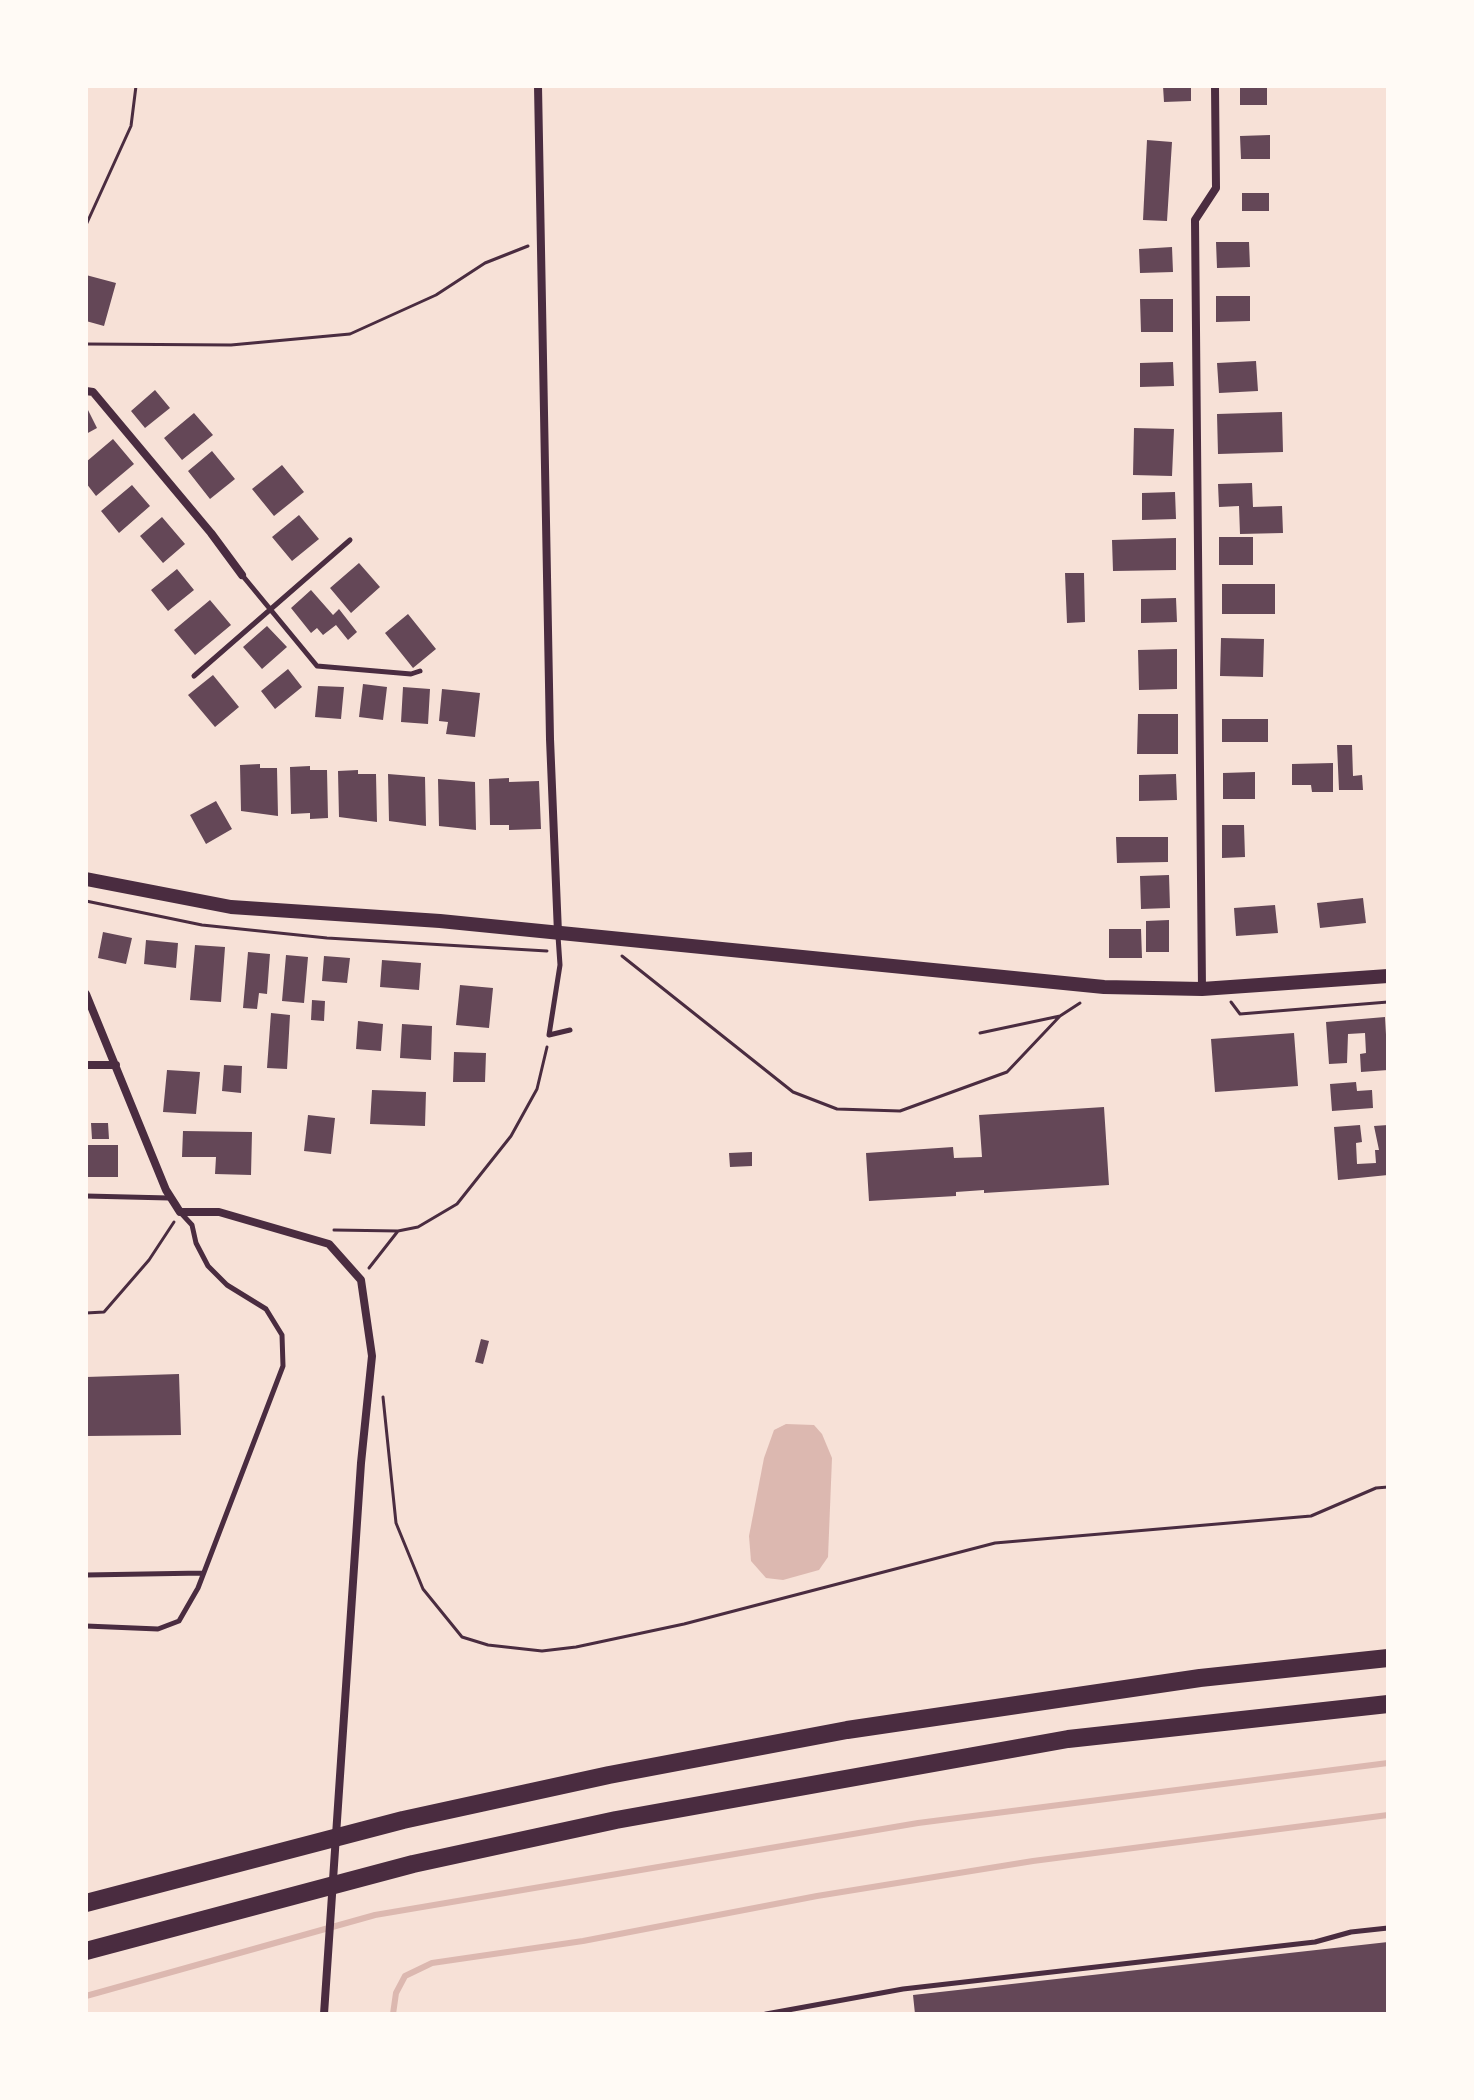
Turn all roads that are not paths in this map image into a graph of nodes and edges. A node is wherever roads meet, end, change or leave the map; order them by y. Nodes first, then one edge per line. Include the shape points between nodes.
1 (538, 86) edge
2 (1215, 86) edge
3 (86, 391) edge
4 (350, 540) dead end
5 (242, 575) joint
6 (269, 610) junction
7 (420, 671) dead end
8 (194, 676) dead end
9 (86, 879) edge
10 (558, 936) junction
11 (1388, 976) edge
12 (1202, 989) junction
13 (86, 994) edge
14 (570, 1030) dead end
15 (86, 1065) edge
16 (116, 1065) junction
17 (86, 1196) edge
18 (169, 1198) junction
19 (180, 1212) junction
20 (203, 1573) junction
21 (86, 1575) edge
22 (86, 1626) edge
23 (1388, 1658) edge
24 (1388, 1704) edge
25 (86, 1903) edge
26 (1388, 1928) edge
27 (86, 1951) edge
28 (324, 2014) edge
29 (766, 2014) edge

1 - 10 street
2 - 12 street via 1216,188 1195,220
3 - 5 street via 93,392
4 - 6 lane
5 - 6 lane
6 - 7 lane via 317,666
6 - 8 lane
9 - 10 main road via 231,907 440,921
10 - 12 main road via 1104,987
10 - 14 lane via 549,1035
11 - 12 main road
13 - 16 street
15 - 16 street
16 - 18 street
17 - 18 lane
18 - 19 street
19 - 20 lane via 192,1225 208,1266 266,1309 282,1335 283,1366
19 - 28 street via 219,1212 329,1244 361,1280 372,1356
20 - 21 lane
20 - 22 lane via 179,1621 158,1629
23 - 25 highway via 1185,1680 847,1730 433,1813
24 - 27 highway via 1068,1739 616,1820 413,1864
26 - 29 lane via 1315,1942 903,1989

